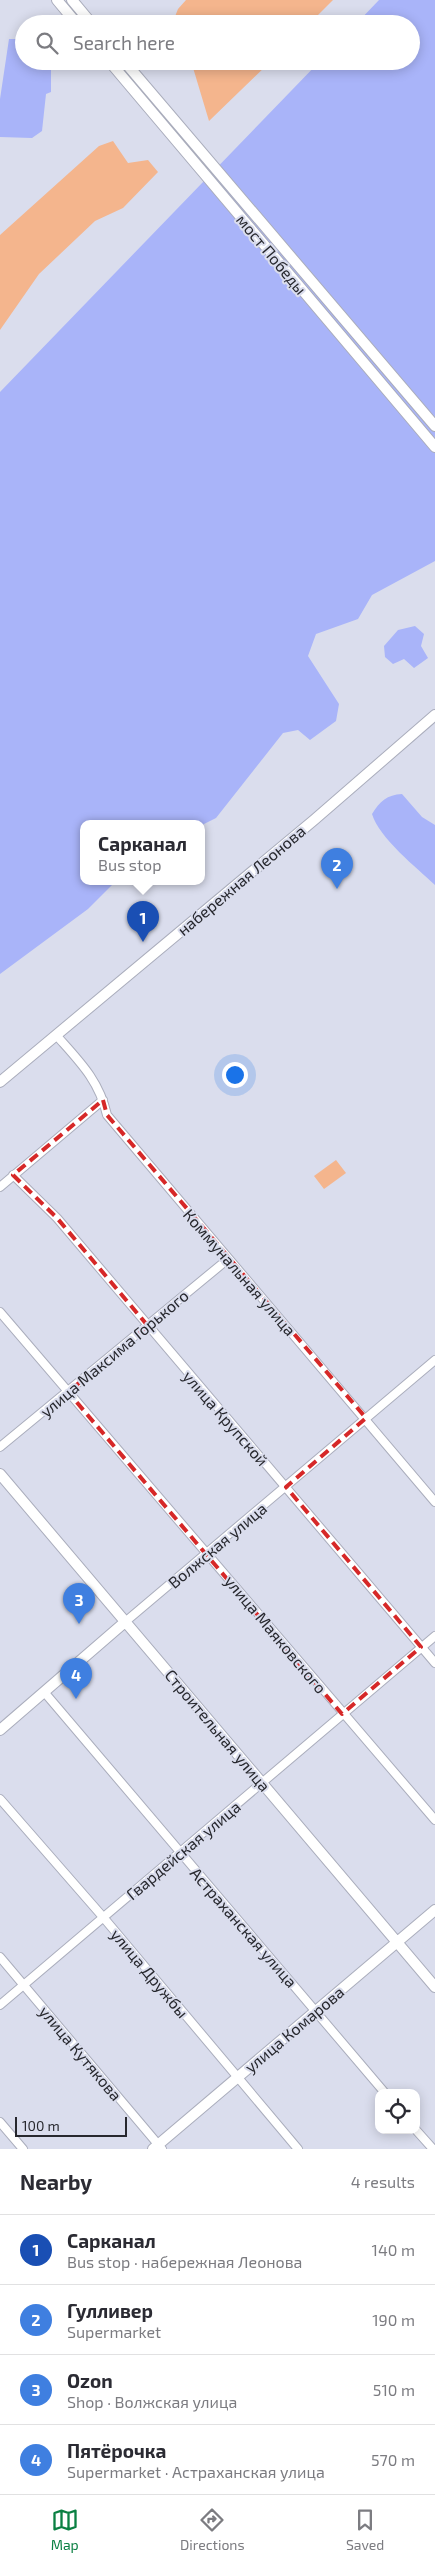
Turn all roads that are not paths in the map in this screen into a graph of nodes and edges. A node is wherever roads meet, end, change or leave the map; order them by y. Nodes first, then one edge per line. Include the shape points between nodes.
1 (57, 0) edge
2 (72, 0) edge
3 (70, 15) edge
4 (84, 15) edge
5 (117, 70) edge
6 (132, 70) edge
7 (435, 426) edge
8 (435, 448) edge
9 (435, 715) edge
10 (56, 1035) junction
11 (0, 1082) edge
12 (103, 1100) junction
13 (13, 1176) junction
14 (0, 1187) edge
15 (228, 1259) junction
16 (0, 1312) edge
17 (148, 1326) junction
18 (435, 1360) edge
19 (68, 1392) junction
20 (366, 1418) junction
21 (0, 1447) edge
22 (0, 1474) edge
23 (286, 1486) junction
24 (435, 1502) edge
25 (208, 1552) junction
26 (126, 1622) junction
27 (435, 1636) edge
28 (421, 1647) junction
29 (435, 1663) edge
30 (45, 1693) junction
31 (342, 1714) junction
32 (0, 1730) edge
33 (263, 1783) junction
34 (0, 1799) edge
35 (435, 1820) edge
36 (180, 1853) junction
37 (435, 1910) edge
38 (103, 1917) junction
39 (396, 1942) junction
40 (0, 1957) edge
41 (24, 1986) junction
42 (435, 1987) edge
43 (0, 2005) edge
44 (316, 2011) junction
45 (236, 2078) junction
46 (382, 2089) edge
47 (0, 2122) edge
48 (420, 2134) edge
49 (158, 2147) edge
50 (23, 2149) edge
51 (298, 2149) edge
52 (433, 2149) edge

1 - 3 main road
2 - 4 main road
5 - 8 main road, мост Победы
6 - 7 main road
9 - 10 main road, набережная Леонова
10 - 11 main road, набережная Леонова
10 - 12 street, Коммунальная улица via 91,1075
12 - 13 street
12 - 15 street, Коммунальная улица via 107,1115
13 - 14 street
13 - 17 street, улица Крупской via 57,1218
15 - 17 street, улица Максима Горького
15 - 20 street, Коммунальная улица
16 - 19 street, улица Маяковского
17 - 19 street, улица Максима Горького
17 - 23 street, улица Крупской
18 - 20 street, Волжская улица
19 - 21 street, улица Максима Горького
19 - 25 street, улица Маяковского
20 - 23 street, Волжская улица
20 - 24 street, Коммунальная улица
22 - 26 main road, Строительная улица
23 - 25 street, Волжская улица
23 - 28 street, улица Крупской
25 - 26 street, Волжская улица
25 - 31 street, улица Маяковского
26 - 30 main road, Волжская улица
26 - 33 main road, Строительная улица
27 - 28 street, Гвардейская улица
28 - 29 street, улица Крупской
28 - 31 street, Гвардейская улица
30 - 32 main road, Волжская улица
30 - 36 street, Астраханская улица
31 - 33 street, Гвардейская улица
31 - 35 street, улица Маяковского
33 - 36 street, Гвардейская улица
33 - 39 main road, Строительная улица
34 - 38 street, улица Дружбы
36 - 38 street, Гвардейская улица
36 - 44 street, Астраханская улица
37 - 39 main road, улица Комарова
38 - 41 street, Гвардейская улица
38 - 45 street, улица Дружбы
39 - 42 main road, Строительная улица
39 - 44 main road, улица Комарова
40 - 41 street, улица Кутякова
41 - 43 street, Гвардейская улица
41 - 49 street, улица Кутякова
44 - 45 main road, улица Комарова
44 - 46 street, Астраханская улица
45 - 49 main road, улица Комарова
45 - 51 street, улица Дружбы
47 - 50 street
48 - 52 street

